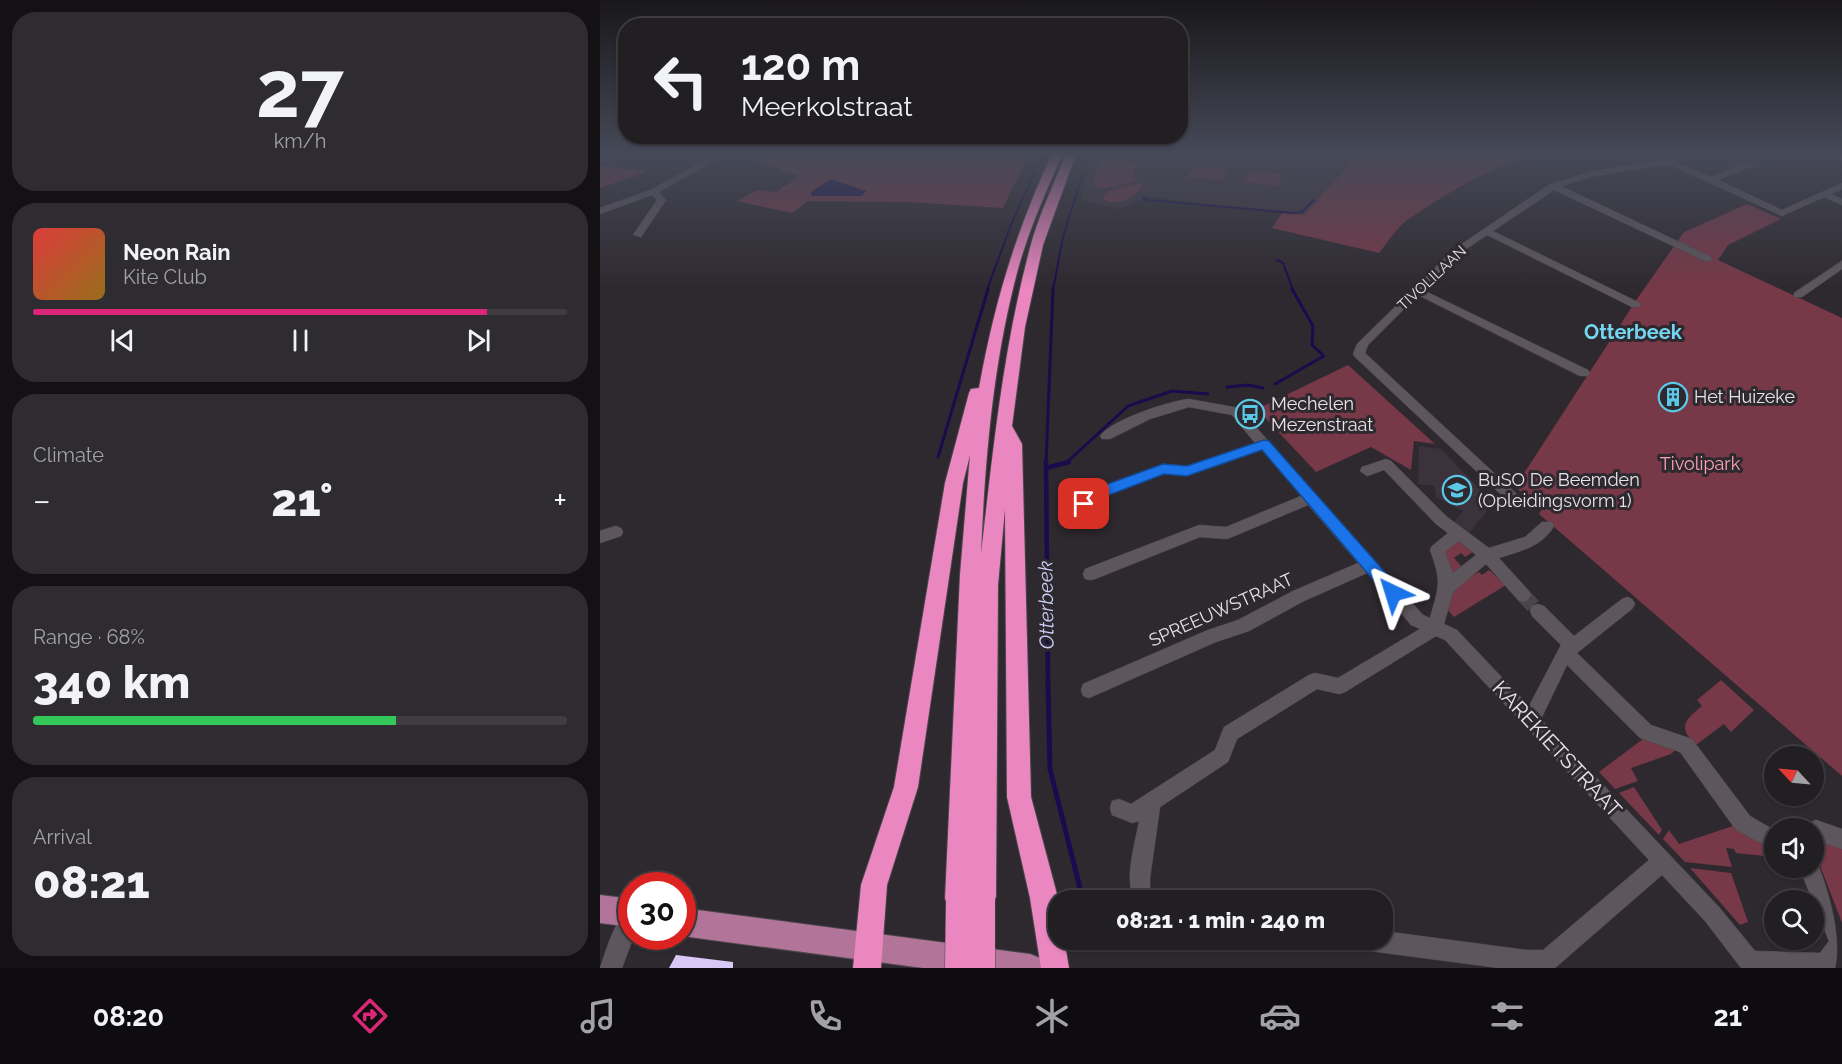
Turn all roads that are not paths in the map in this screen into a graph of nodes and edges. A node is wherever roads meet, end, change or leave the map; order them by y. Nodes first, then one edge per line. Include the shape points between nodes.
1 (633, 199) edge
2 (661, 199) edge
3 (1037, 199) edge
4 (1054, 199) edge
5 (1533, 199) edge
6 (1581, 199) edge
7 (1752, 199) edge
8 (1812, 199) edge
9 (600, 211) edge
10 (1486, 231) junction
11 (638, 235) dead end
12 (1708, 259) dead end
13 (1842, 264) edge
14 (1417, 291) junction
15 (1798, 295) dead end
16 (1635, 305) dead end
17 (992, 363) junction
18 (1584, 373) dead end
19 (1004, 426) junction
20 (1106, 436) dead end
21 (1264, 444) junction
22 (1367, 471) dead end
23 (1310, 498) junction
24 (1514, 498) dead end
25 (1084, 504) dead end
26 (1547, 526) dead end
27 (616, 532) dead end
28 (1459, 533) junction
29 (600, 537) edge
30 (1487, 555) junction
31 (1370, 565) junction
32 (1089, 574) dead end
33 (1446, 588) junction
34 (1522, 595) tunnel mouth
35 (1627, 604) dead end
36 (1538, 611) tunnel mouth
37 (1443, 632) junction
38 (1569, 649) junction
39 (1089, 690) dead end
40 (1531, 721) junction
41 (1152, 802) junction
42 (1119, 808) dead end
43 (1824, 833) edge
44 (1764, 835) edge
45 (1842, 839) edge
46 (1662, 862) junction
47 (1813, 878) edge
48 (1140, 890) edge
49 (970, 898) junction
50 (600, 909) edge
51 (618, 912) edge
52 (696, 925) edge
53 (1393, 943) edge
54 (618, 946) edge
55 (1841, 946) edge
56 (868, 956) edge
57 (1753, 965) edge
58 (611, 968) edge
59 (958, 968) edge
60 (982, 968) edge
61 (1030, 968) edge
62 (1056, 968) edge

1 - 9 street
2 - 11 street
3 - 17 highway via 1017,257
4 - 19 highway via 1037,245 1018,327
5 - 10 street, TIVOLILAAN
6 - 12 street
7 - 8 street, TIVOLILAAN via 1782,213
10 - 14 street, TIVOLILAAN via 1456,252
10 - 16 street
13 - 15 street
14 - 18 street
14 - 24 street, TIVOLILAAN via 1363,344 1359,354
17 - 49 highway via 973,509
17 - 56 highway via 982,375 954,483 906,787 874,885
19 - 49 highway via 988,585
19 - 62 highway via 1013,444 1019,797 1044,898
20 - 21 street, KAREKIETSTRAAT via 1120,425 1187,403 1235,411
21 - 23 street, KAREKIETSTRAAT
21 - 25 street via 1187,471 1163,469 1088,497
22 - 28 street via 1386,464
23 - 31 street, KAREKIETSTRAAT
23 - 32 street via 1227,533 1199,531
26 - 30 street via 1530,542
27 - 29 street
28 - 30 street
28 - 33 street via 1437,550 1446,574
30 - 33 street
30 - 34 street
31 - 37 street, KAREKIETSTRAAT via 1417,620
31 - 39 street, SPREEUWSTRAAT via 1287,602 1274,612 1214,634
33 - 37 street
35 - 38 street
36 - 38 street
37 - 40 street, KAREKIETSTRAAT
37 - 41 street via 1339,686 1315,681 1230,733 1222,756
38 - 40 street
38 - 44 street via 1646,732 1686,745 1743,823
40 - 46 street, KAREKIETSTRAAT
41 - 42 street via 1132,814
41 - 48 street
43 - 45 street
46 - 53 street via 1547,961
46 - 57 street, KAREKIETSTRAAT via 1712,914
47 - 55 street
49 - 59 highway, bridge
49 - 60 highway, bridge
50 - 51 main road
52 - 56 main road
54 - 58 street
55 - 57 street via 1825,964
56 - 61 main road

